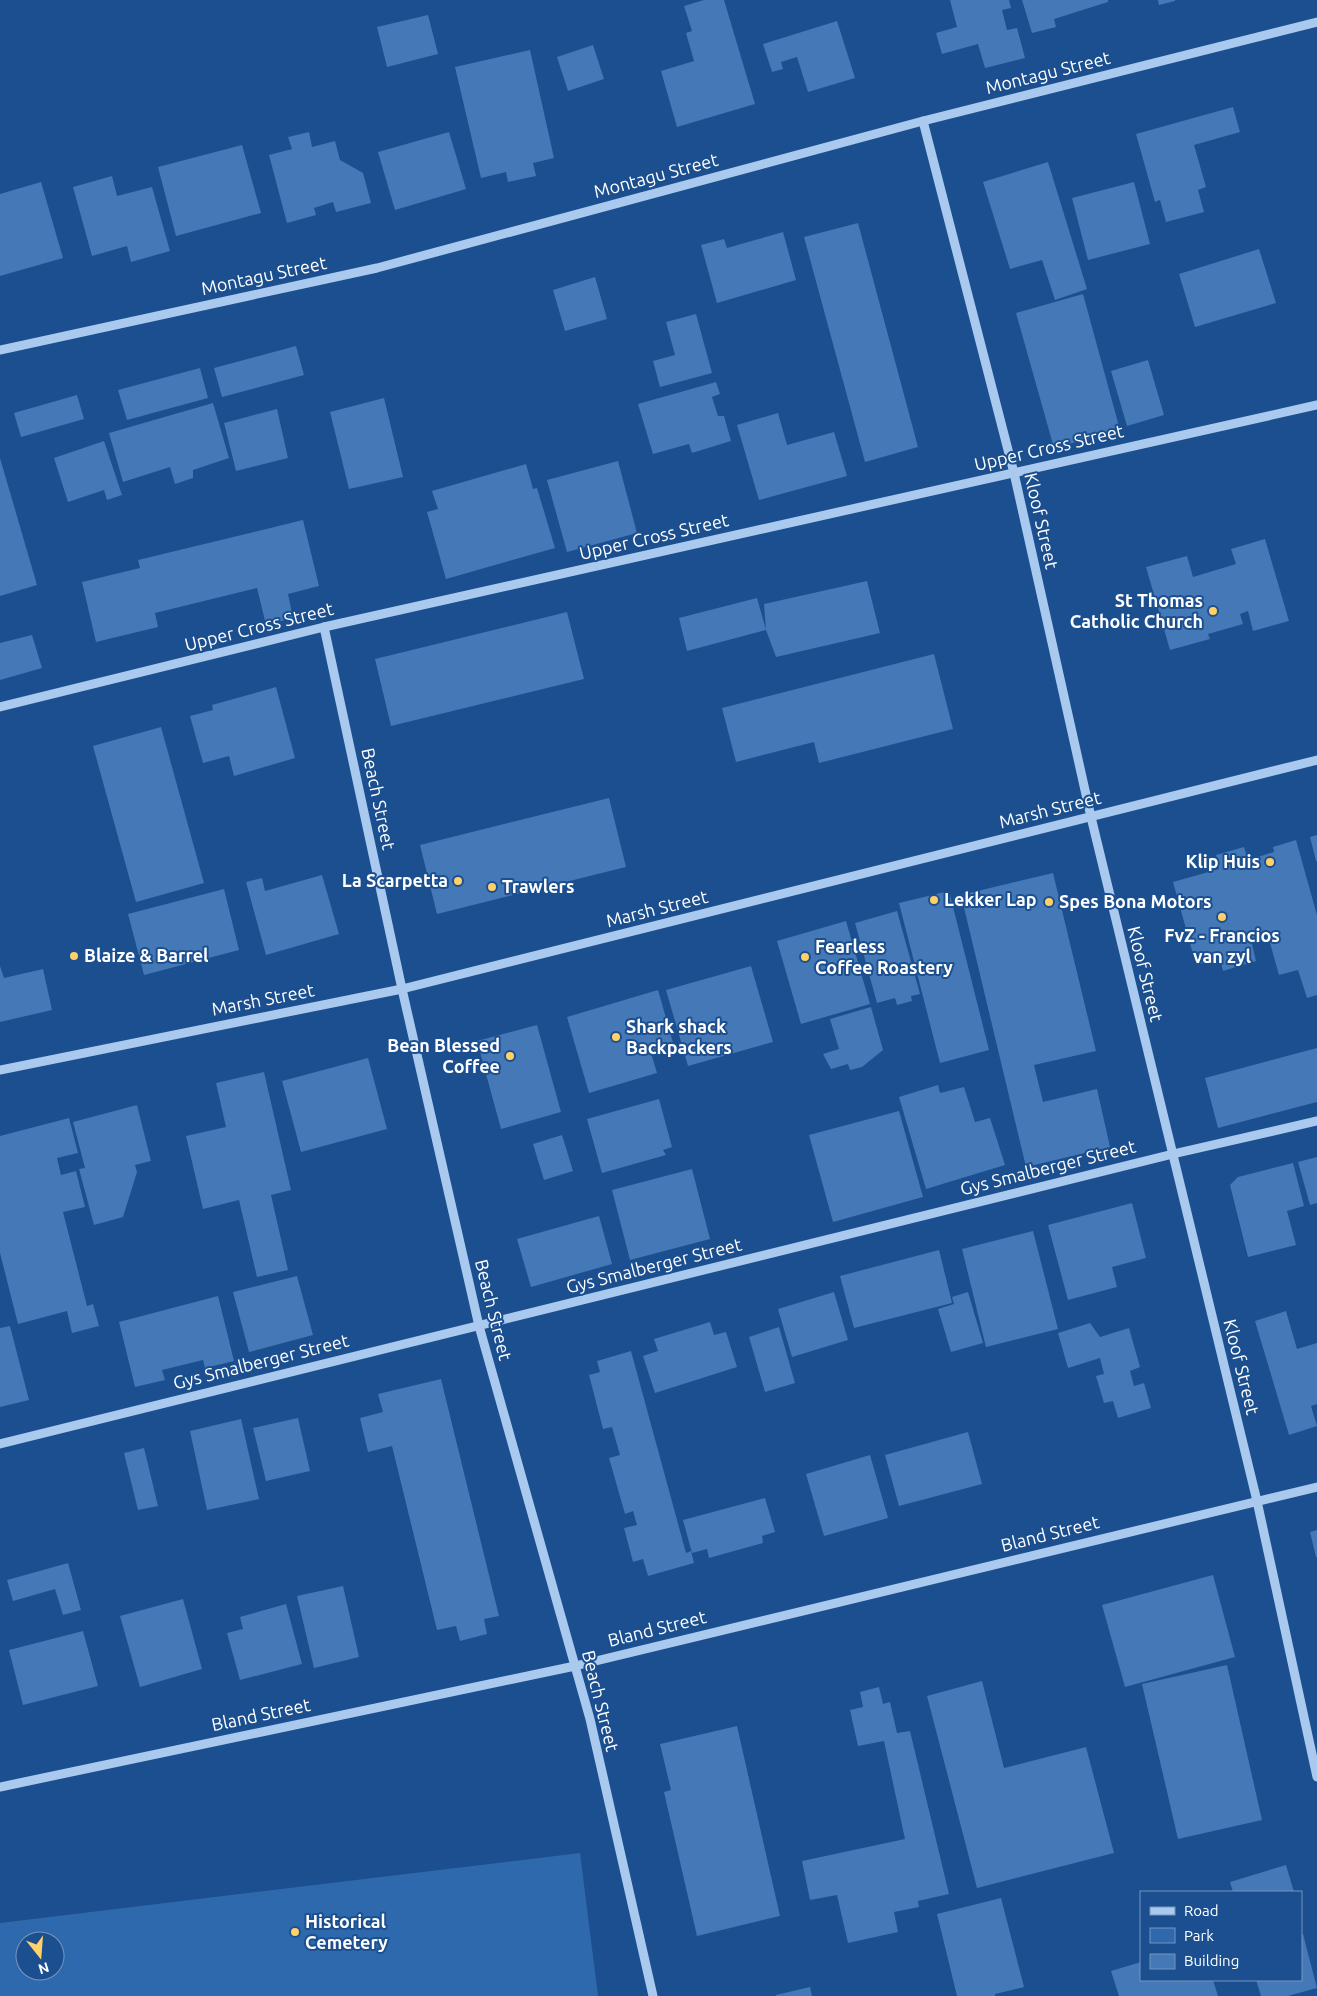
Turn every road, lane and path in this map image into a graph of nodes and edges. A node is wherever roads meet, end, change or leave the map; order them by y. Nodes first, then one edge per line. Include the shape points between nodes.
1 (1317, 22) edge
2 (923, 121) junction
3 (0, 350) edge
4 (1317, 405) edge
5 (1014, 473) junction
6 (324, 627) junction
7 (0, 707) edge
8 (1317, 760) edge
9 (1091, 817) junction
10 (402, 989) junction
11 (0, 1070) edge
12 (1317, 1121) edge
13 (1173, 1154) junction
14 (479, 1326) junction
15 (0, 1444) edge
16 (1317, 1487) edge
17 (1256, 1501) junction
18 (575, 1666) junction
19 (1317, 1777) edge
20 (0, 1787) edge
21 (652, 1996) edge

1 - 2 street, Montagu Street
2 - 3 street, Montagu Street via 377,268
2 - 5 street, Kloof Street
4 - 5 street, Upper Cross Street
5 - 6 street, Upper Cross Street
5 - 9 street, Kloof Street
6 - 7 street, Upper Cross Street
6 - 10 street, Beach Street
8 - 9 street, Marsh Street
9 - 10 street, Marsh Street
9 - 13 street, Kloof Street
10 - 11 street, Marsh Street
10 - 14 street, Beach Street
12 - 13 street, Gys Smalberger Street
13 - 14 street, Gys Smalberger Street
13 - 17 street, Kloof Street
14 - 15 street, Gys Smalberger Street
14 - 18 street, Beach Street
16 - 17 street, Bland Street
17 - 18 street, Bland Street
17 - 19 street, Kloof Street
18 - 20 street, Bland Street
18 - 21 street, Beach Street via 590,1719

